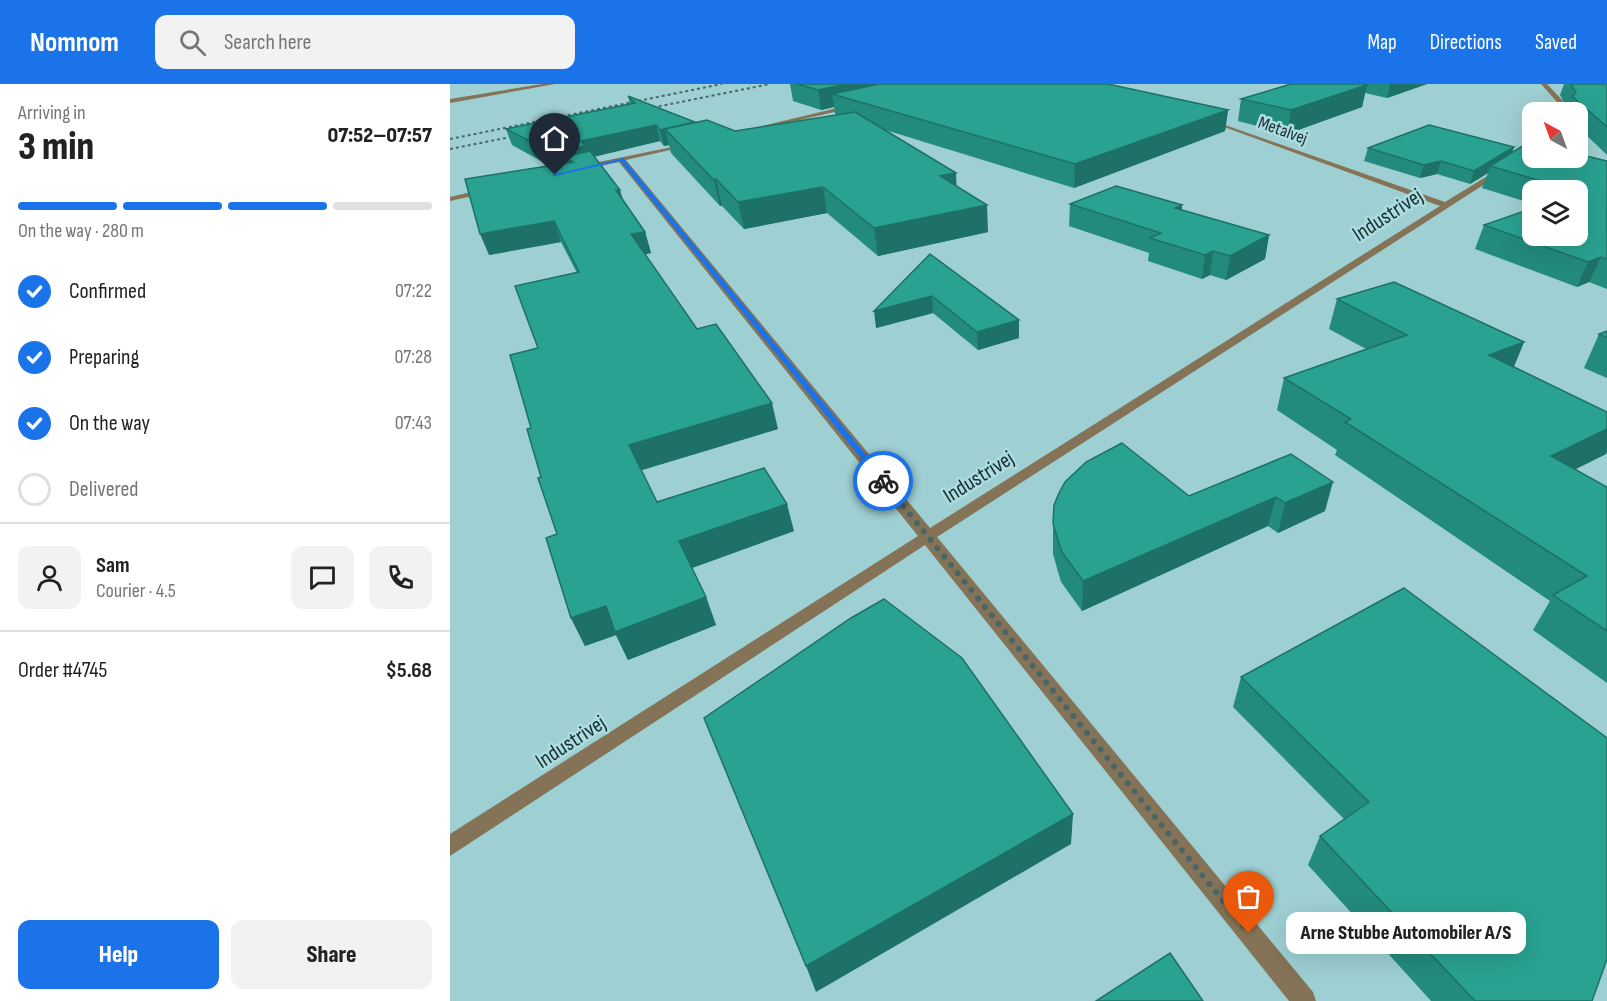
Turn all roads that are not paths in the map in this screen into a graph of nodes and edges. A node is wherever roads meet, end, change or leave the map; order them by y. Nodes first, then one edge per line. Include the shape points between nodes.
1 (552, 84) edge
2 (1544, 84) edge
3 (450, 101) edge
4 (1560, 102) edge
5 (863, 104) edge
6 (1198, 116) edge
7 (742, 132) edge
8 (698, 142) edge
9 (1522, 157) edge
10 (621, 159) junction
11 (577, 170) edge
12 (499, 187) edge
13 (450, 198) edge
14 (1445, 205) junction
15 (928, 536) junction
16 (450, 846) edge
17 (1304, 1001) edge

1 - 3 street
2 - 4 street
5 - 7 street
6 - 14 street, Metalvej
8 - 10 street
9 - 14 street, Industrivej
10 - 11 street
10 - 15 street
12 - 13 street
14 - 15 street, Industrivej
15 - 16 street, Industrivej
15 - 17 street

